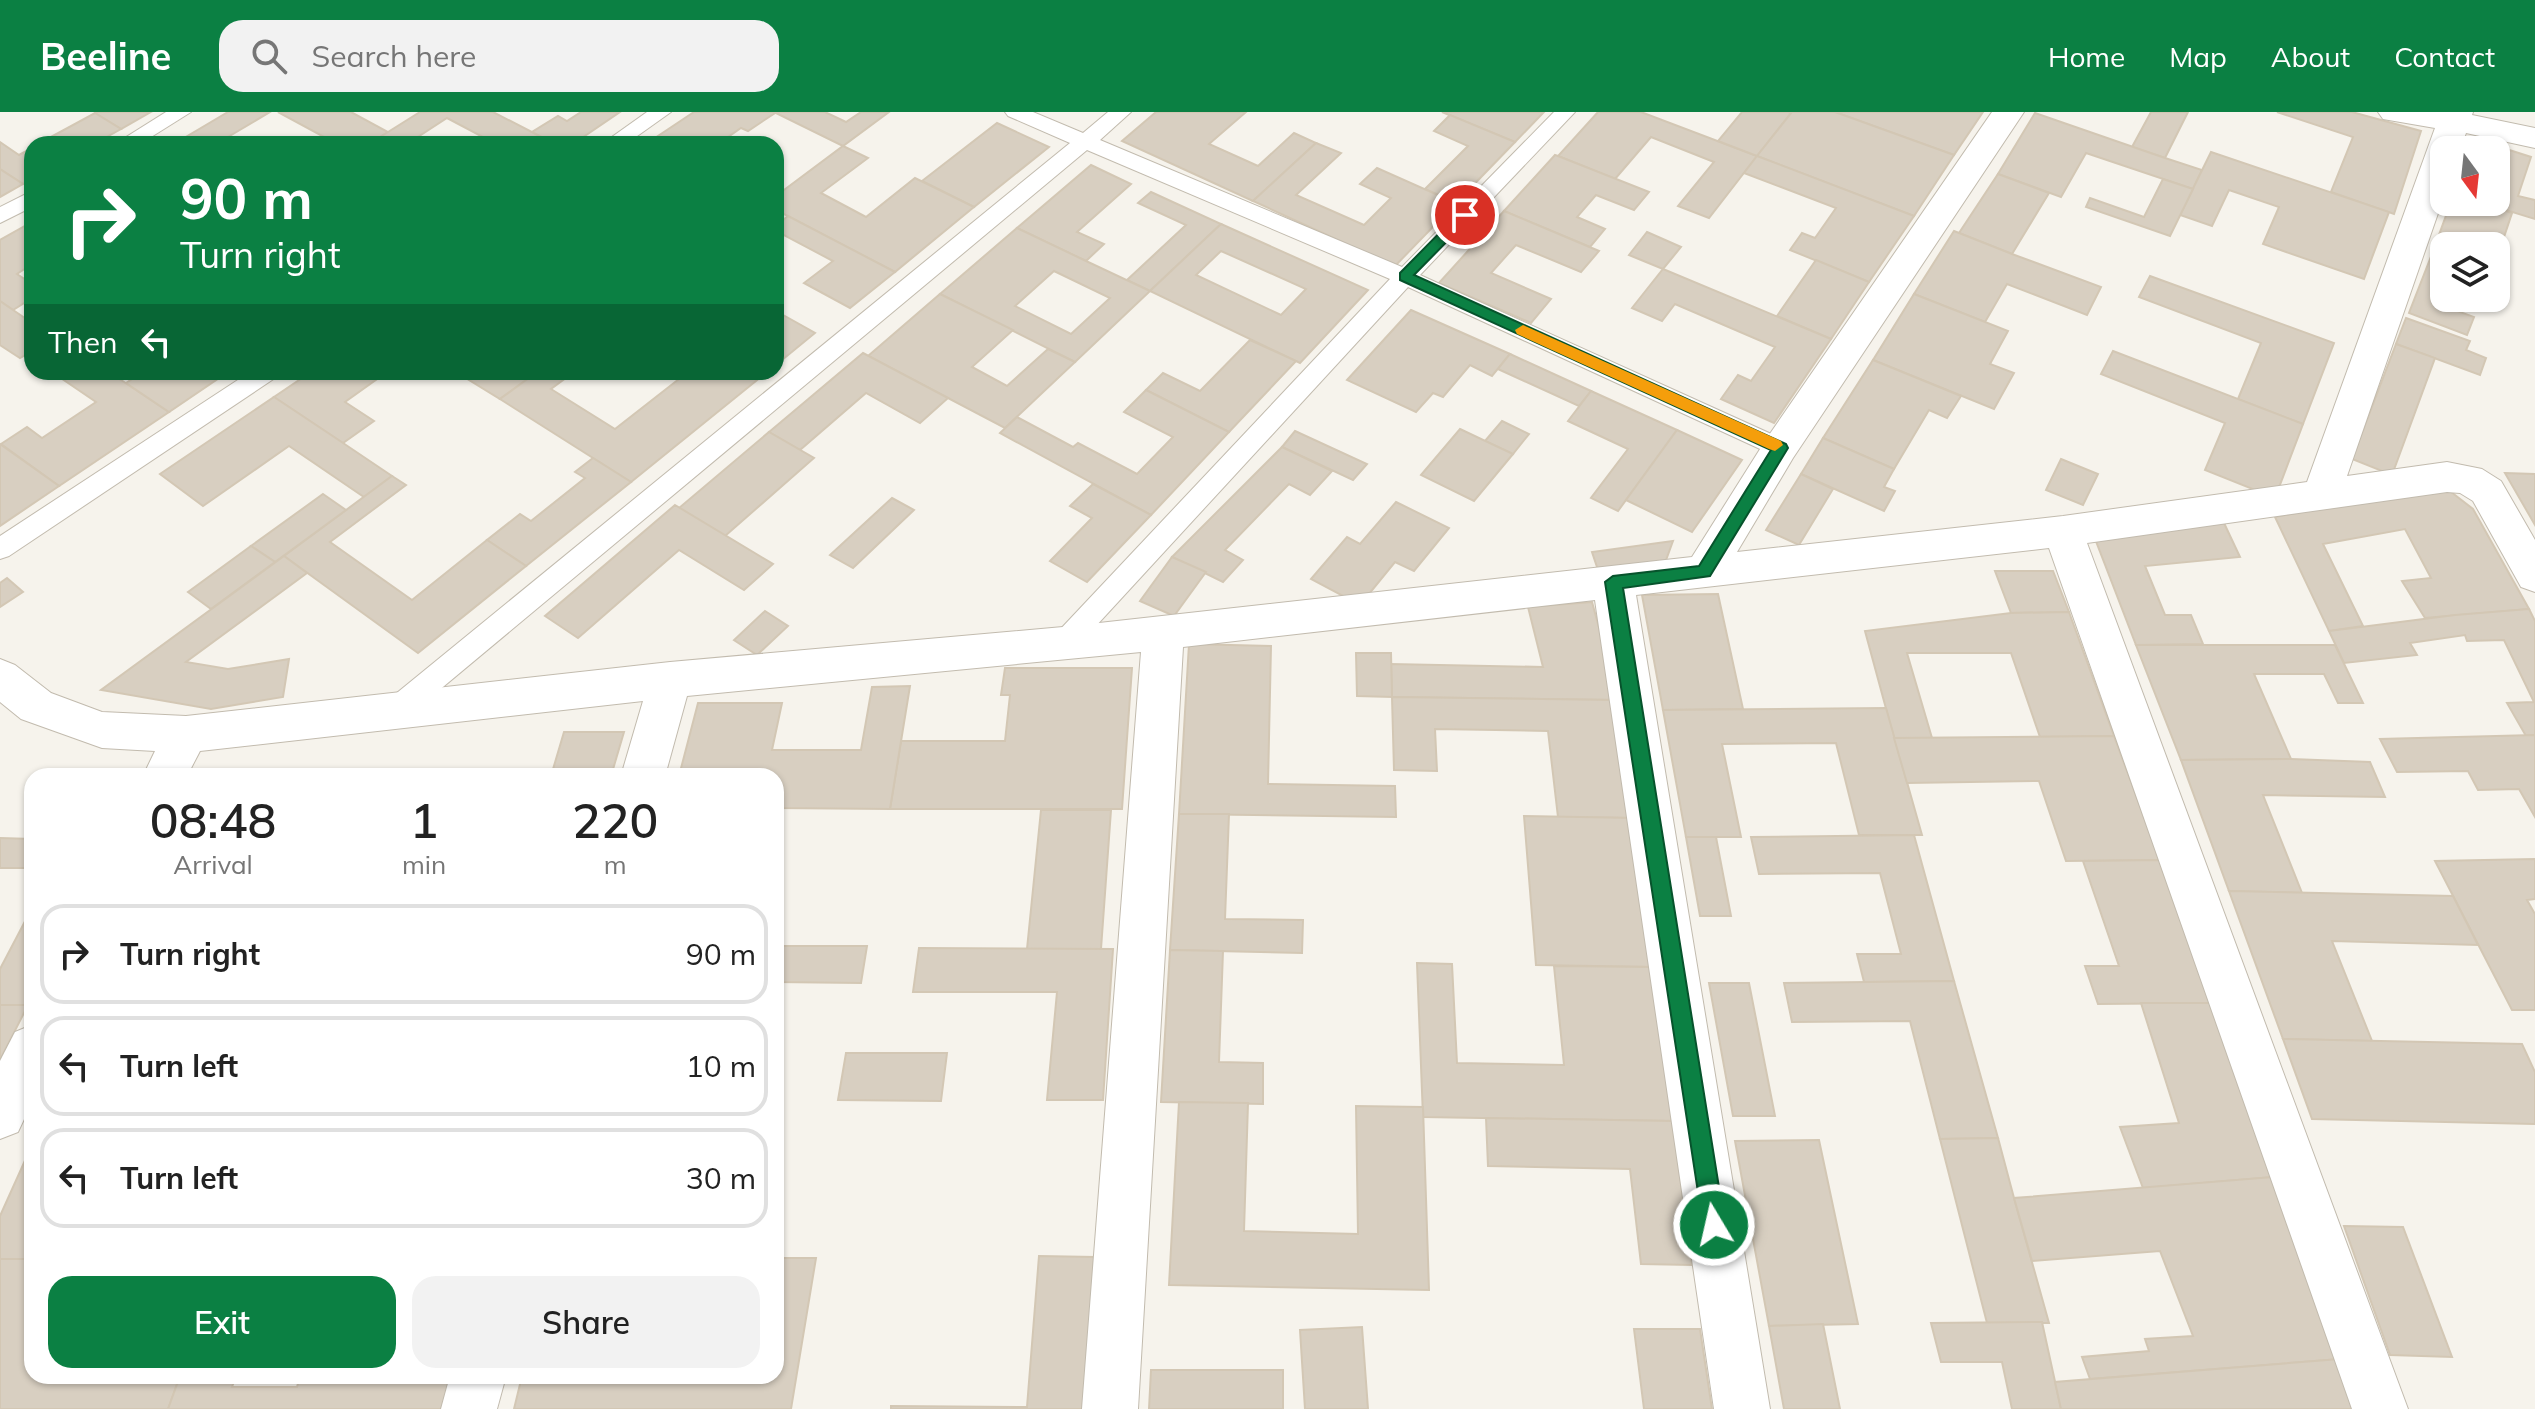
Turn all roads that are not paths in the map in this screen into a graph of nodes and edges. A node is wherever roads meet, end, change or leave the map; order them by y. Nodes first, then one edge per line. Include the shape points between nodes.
1 (181, 112) edge
2 (661, 112) edge
3 (1015, 112) edge
4 (1121, 112) edge
5 (1565, 112) edge
6 (2008, 112) edge
7 (2394, 112) edge
8 (2456, 117) edge
9 (139, 136) edge
10 (624, 136) edge
11 (2535, 138) edge
12 (1083, 142) junction
13 (24, 202) edge
14 (0, 216) edge
15 (1405, 277) junction
16 (255, 380) edge
17 (1780, 448) junction
18 (2321, 496) junction
19 (2063, 531) junction
20 (0, 549) edge
21 (1704, 572) junction
22 (2535, 576) edge
23 (1613, 582) junction
24 (1163, 631) junction
25 (1063, 644) junction
26 (0, 677) edge
27 (670, 680) junction
28 (397, 709) junction
29 (186, 734) junction
30 (169, 768) edge
31 (645, 768) edge
32 (24, 1065) edge
33 (0, 1114) edge
34 (476, 1384) edge
35 (469, 1409) edge
36 (1110, 1409) edge
37 (1742, 1409) edge
38 (2380, 1409) edge

1 - 9 lane
2 - 10 lane
3 - 12 lane
4 - 12 lane
5 - 15 lane
6 - 17 street
7 - 8 street
8 - 11 street
8 - 18 street
12 - 15 lane
12 - 28 lane
13 - 14 lane
15 - 17 lane
15 - 25 lane
16 - 20 lane
17 - 21 street
18 - 19 street
18 - 22 street via 2447,477 2468,479 2487,491
19 - 21 street
19 - 38 street
21 - 23 street
23 - 24 street
23 - 37 street
24 - 25 street
24 - 36 street
25 - 27 street
26 - 29 street via 36,706 102,730
27 - 28 street
27 - 31 street
28 - 29 street
29 - 30 street
32 - 33 street
34 - 35 street

